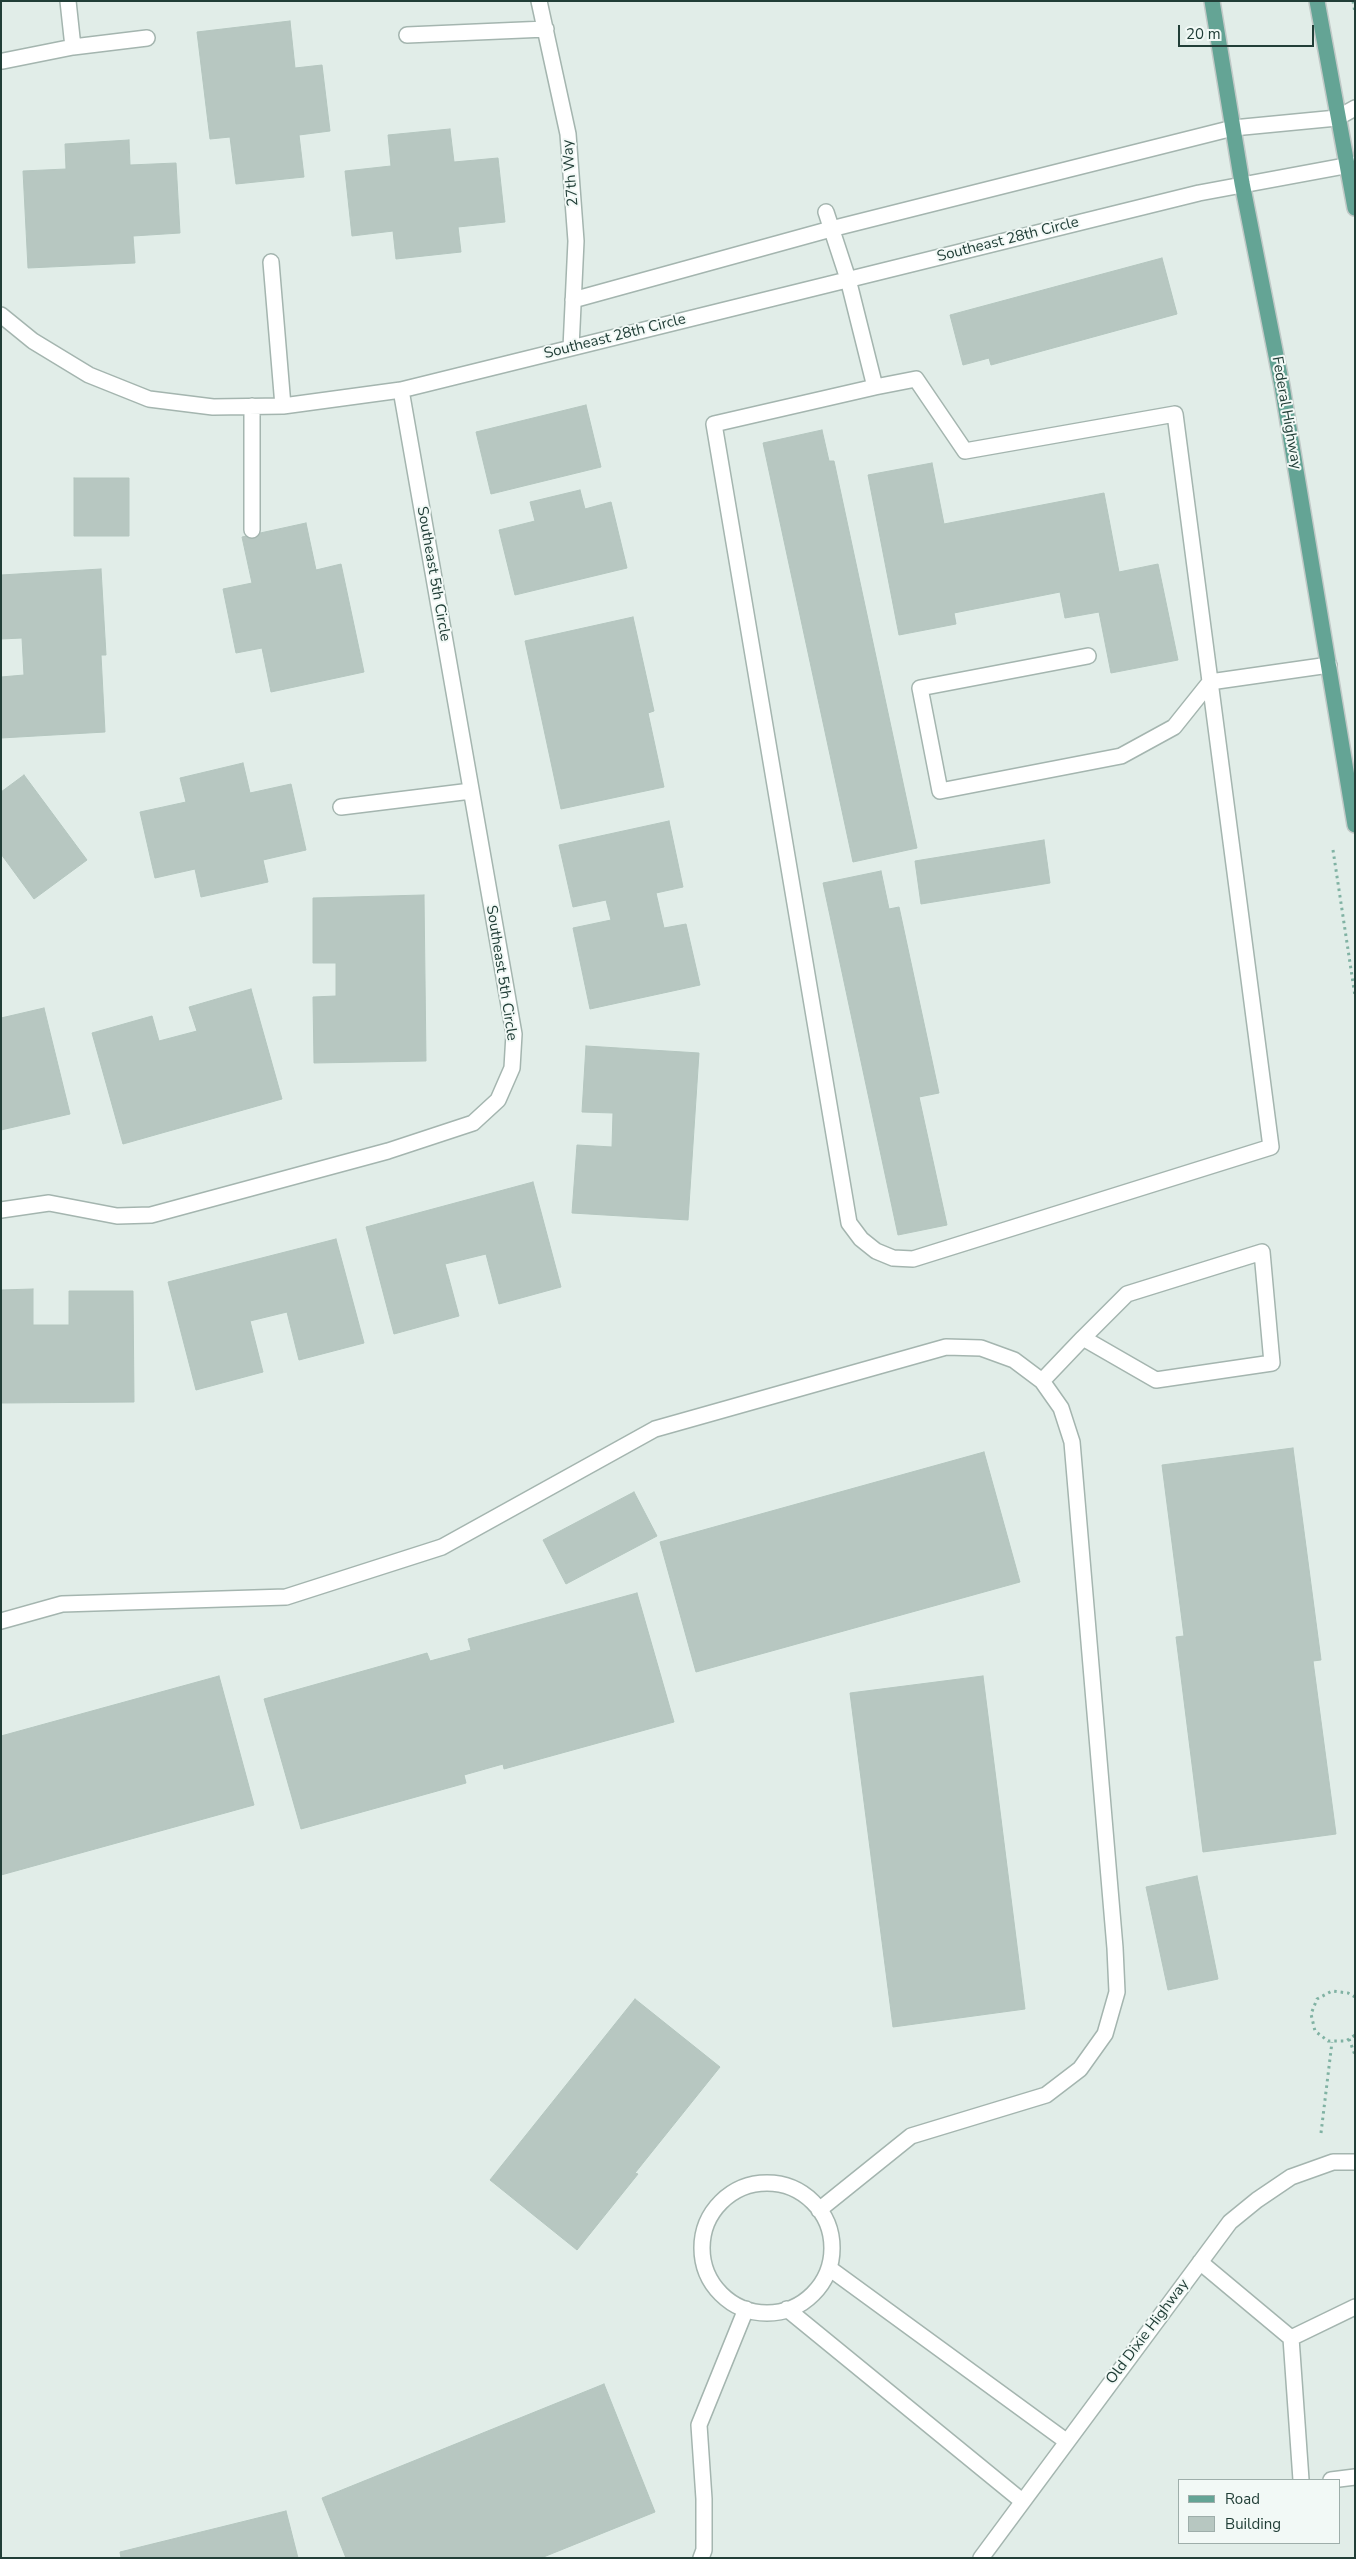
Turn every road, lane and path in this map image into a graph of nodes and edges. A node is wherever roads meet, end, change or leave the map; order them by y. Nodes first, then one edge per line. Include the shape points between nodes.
1 (68, 1) edge
2 (539, 1) edge
3 (1212, 1) edge
4 (1317, 1) edge
5 (1353, 1) edge
6 (1355, 13) edge
7 (546, 29) junction
8 (407, 35) dead end
9 (147, 38) dead end
10 (74, 47) junction
11 (3, 60) dead end
12 (1355, 108) edge
13 (1337, 118) junction
14 (1233, 128) junction
15 (1350, 164) edge
16 (1242, 183) junction
17 (1355, 208) edge
18 (826, 212) dead end
19 (831, 229) junction
20 (271, 262) dead end
21 (848, 279) junction
22 (573, 300) junction
23 (2, 317) edge
24 (571, 348) junction
25 (875, 387) junction
26 (401, 390) junction
27 (252, 406) junction
28 (283, 406) junction
29 (252, 530) dead end
30 (1088, 656) dead end
31 (1329, 665) junction
32 (1210, 682) junction
33 (471, 791) junction
34 (341, 808) dead end
35 (1355, 825) edge
36 (1, 1210) edge
37 (1083, 1338) junction
38 (1042, 1380) junction
39 (1, 1621) edge
40 (1355, 1997) edge
41 (1355, 2036) edge
42 (1349, 2040) junction
43 (1332, 2042) junction
44 (1355, 2055) edge
45 (1355, 2162) edge
46 (1316, 2168) junction
47 (819, 2210) junction
48 (1200, 2262) junction
49 (829, 2268) junction
50 (1355, 2307) edge
51 (746, 2309) junction
52 (787, 2309) junction
53 (1291, 2338) junction
54 (1066, 2441) junction
55 (1355, 2477) edge
56 (1301, 2479) edge
57 (1339, 2479) edge
58 (1022, 2501) junction
59 (701, 2558) edge
60 (981, 2558) edge

1 - 10 street
2 - 7 street, 27th Way
3 - 14 main road, Federal Highway
4 - 13 main road
5 - 6 path
7 - 8 street
7 - 22 street, 27th Way via 568,134 576,241
9 - 10 street
10 - 11 street
12 - 13 street
13 - 14 street
13 - 15 main road
14 - 16 main road, Federal Highway
14 - 19 street
15 - 16 street, Southeast 28th Circle
15 - 17 main road
16 - 21 street, Southeast 28th Circle
16 - 31 main road, Federal Highway via 1282,386
18 - 19 street
19 - 21 street
19 - 22 street
20 - 28 street
21 - 24 street, Southeast 28th Circle
21 - 25 street
22 - 24 street, 27th Way
23 - 27 street, Southeast 28th Circle via 33,341 89,375 149,400 213,407
24 - 26 street, Southeast 28th Circle
25 - 32 street via 916,379 965,451 1175,414
25 - 32 street via 714,424 850,1224 876,1251 893,1258 913,1259 1271,1147
26 - 28 street, Southeast 28th Circle
26 - 33 street, Southeast 5th Circle
27 - 28 street, Southeast 28th Circle
27 - 29 street
30 - 32 street via 920,688 940,792 1121,756 1174,727
31 - 32 street
31 - 35 main road, Federal Highway
33 - 34 street
33 - 36 street, Southeast 5th Circle via 514,1034 512,1068 498,1100 473,1124 388,1151 151,1215 117,1216 49,1203
37 - 37 street via 1127,1294 1262,1252 1272,1363 1156,1380
37 - 38 street
38 - 39 street via 1014,1360 981,1348 946,1347 656,1429 442,1548 286,1597 62,1604
38 - 47 street via 1061,1408 1072,1442 1117,1992 1105,2034 1080,2069 1046,2095 911,2136
40 - 43 path via 1332,1991 1317,1999 1311,2023 1321,2037
41 - 42 path
42 - 43 path
42 - 44 path
43 - 46 path
45 - 46 street, Old Dixie Highway via 1333,2162
46 - 48 street, Old Dixie Highway via 1291,2177 1257,2200 1230,2222
47 - 49 street via 831,2241
47 - 51 street via 805,2195 787,2186 766,2183 747,2186 728,2196 714,2210 704,2228 701,2248 704,2268 714,2286 728,2300
48 - 53 street
48 - 54 street, Old Dixie Highway
49 - 52 street via 819,2286 805,2300
49 - 54 street
50 - 53 street
51 - 52 street via 766,2312
51 - 59 street via 698,2425 704,2499 704,2550
52 - 58 street
53 - 56 street
54 - 58 street, Old Dixie Highway
55 - 57 street
58 - 60 street, Old Dixie Highway

